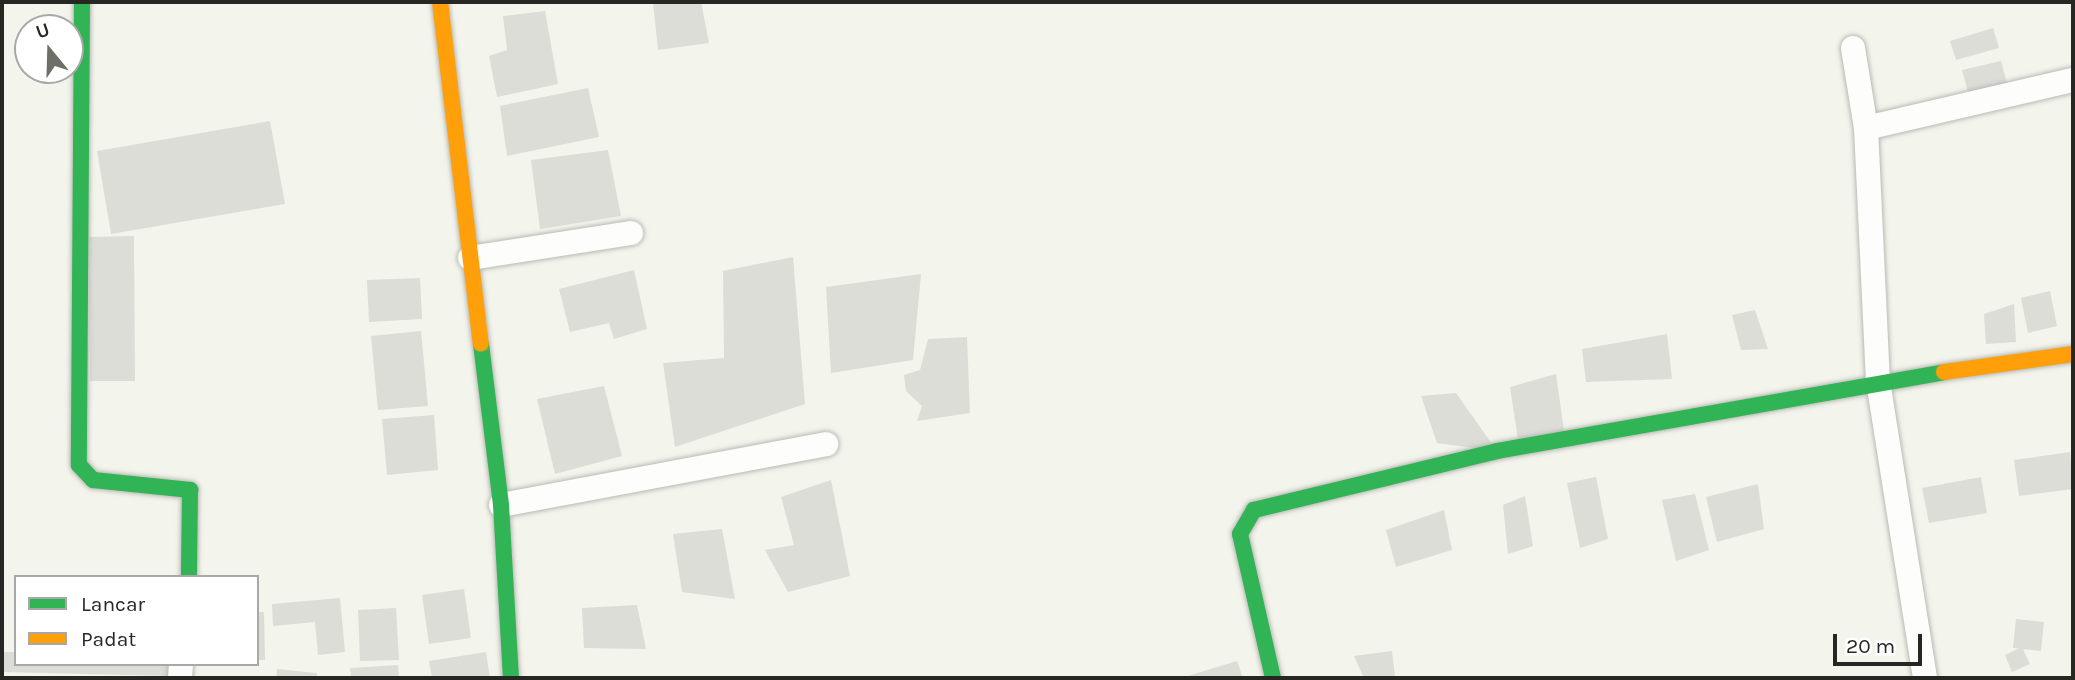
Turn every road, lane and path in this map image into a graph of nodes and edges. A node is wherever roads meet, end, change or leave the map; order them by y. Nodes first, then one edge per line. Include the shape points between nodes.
1 (82, 2) edge
2 (440, 2) edge
3 (1853, 48) dead end
4 (2073, 80) edge
5 (1866, 128) junction
6 (631, 233) dead end
7 (470, 258) junction
8 (2073, 354) edge
9 (1878, 381) junction
10 (826, 444) dead end
11 (501, 505) junction
12 (189, 575) edge
13 (511, 678) edge
14 (1273, 678) edge
15 (1925, 678) edge

1 - 12 street via 79,465 93,480 190,490
2 - 7 street
3 - 5 street
4 - 5 street
5 - 9 street
6 - 7 street
7 - 11 street
8 - 9 street
9 - 14 street via 1497,451 1254,510 1240,534
9 - 15 street
10 - 11 street
11 - 13 street

